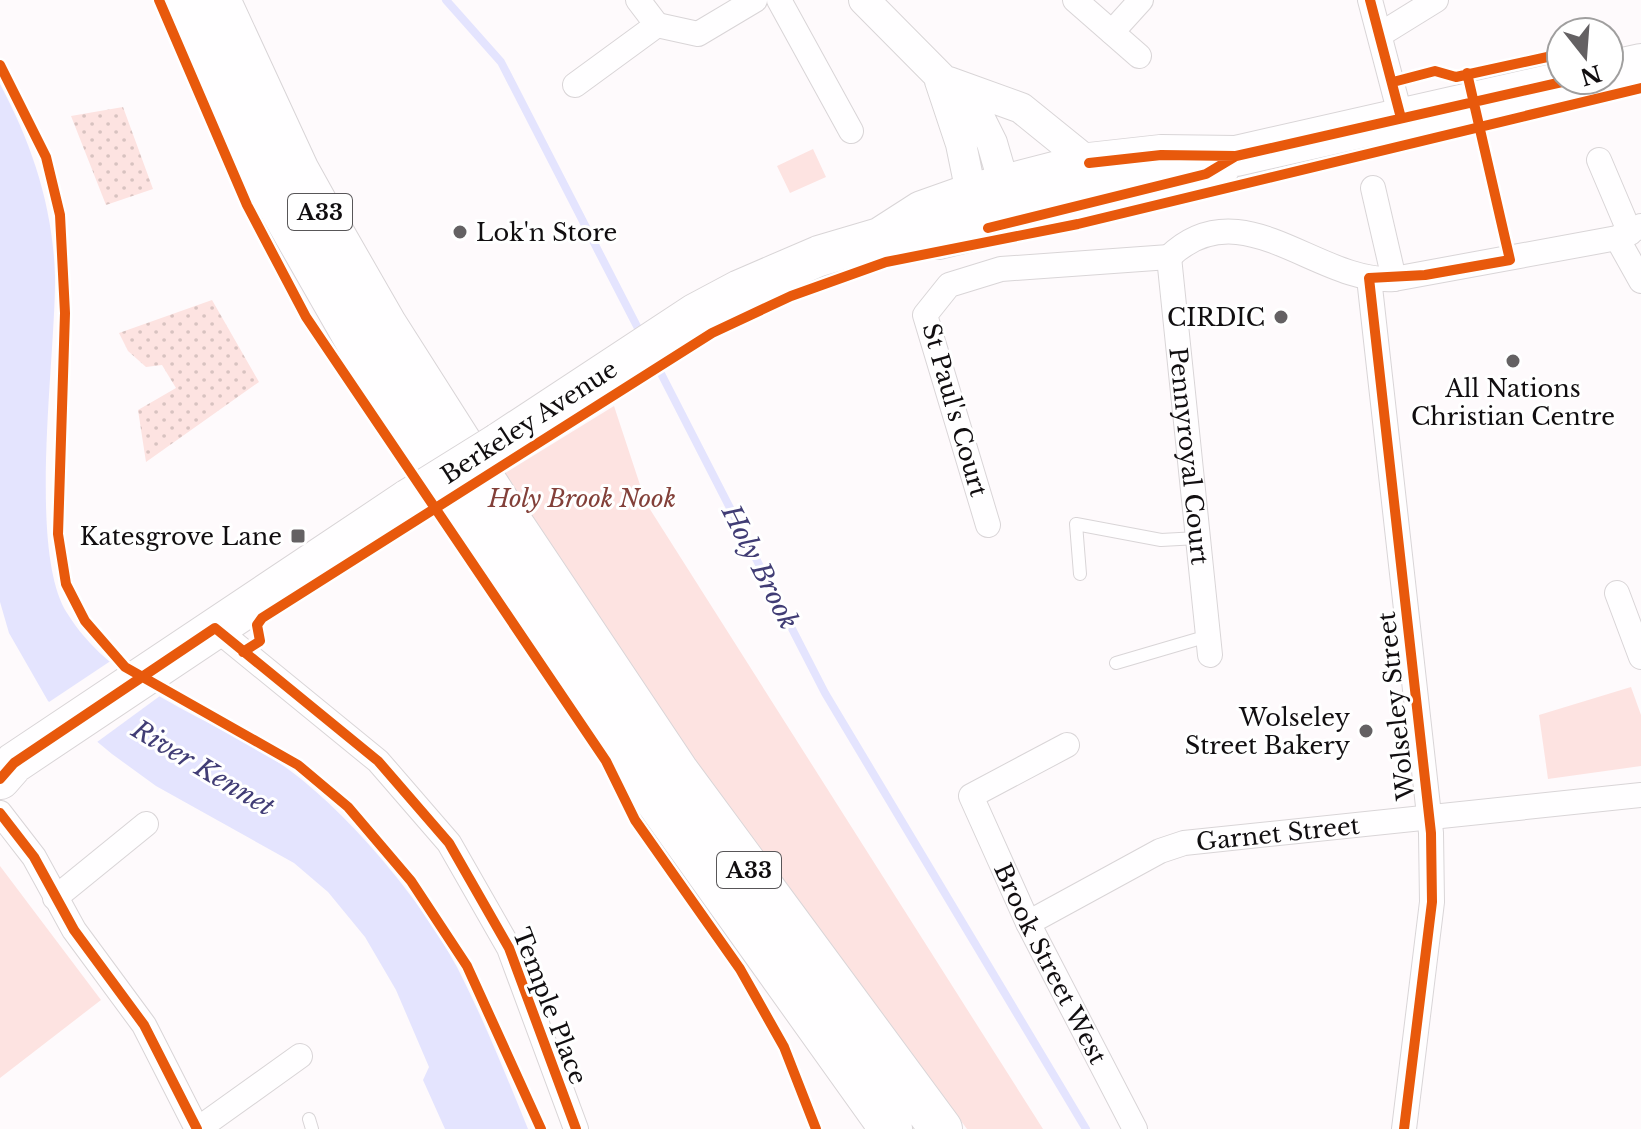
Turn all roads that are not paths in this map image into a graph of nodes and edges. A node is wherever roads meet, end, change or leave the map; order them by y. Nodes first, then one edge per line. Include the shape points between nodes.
1 (183, 0) edge
2 (219, 0) edge
3 (638, 0) edge
4 (755, 0) edge
5 (779, 0) edge
6 (864, 0) edge
7 (1075, 0) edge
8 (1141, 0) edge
9 (1370, 0) edge
10 (1436, 0) edge
11 (657, 25) junction
12 (1112, 32) junction
13 (1381, 34) junction
14 (1139, 56) dead end
15 (940, 79) junction
16 (575, 85) dead end
17 (1545, 86) edge
18 (1401, 118) junction
19 (851, 131) dead end
20 (1236, 156) junction
21 (1599, 160) dead end
22 (1089, 163) junction
23 (1373, 188) dead end
24 (992, 207) junction
25 (1629, 233) edge
26 (1169, 257) junction
27 (1369, 278) junction
28 (1394, 279) junction
29 (1641, 281) edge
30 (988, 525) dead end
31 (1198, 538) junction
32 (1080, 574) dead end
33 (1617, 593) dead end
34 (215, 628) junction
35 (1209, 645) joint
36 (1641, 657) edge
37 (1116, 663) dead end
38 (1067, 745) dead end
39 (0, 779) edge
40 (1641, 795) edge
41 (0, 813) edge
42 (1428, 819) junction
43 (146, 824) dead end
44 (55, 898) junction
45 (1028, 923) junction
46 (837, 1022) junction
47 (300, 1056) dead end
48 (198, 1129) edge
49 (576, 1129) edge
50 (852, 1129) edge
51 (892, 1129) edge
52 (941, 1129) edge
53 (1135, 1129) edge
54 (1404, 1129) edge

1 - 46 highway, A33 via 257,167 364,354 618,749
2 - 46 highway, A33 via 298,171 385,324
3 - 11 street
4 - 11 street via 698,34
5 - 19 street
6 - 15 street
7 - 12 street
8 - 12 street
9 - 13 street
10 - 13 street
11 - 16 street
12 - 14 street
13 - 18 street
15 - 22 street via 1021,108
15 - 24 street via 961,144
17 - 18 main road, Berkeley Avenue
18 - 20 main road, Berkeley Avenue
20 - 22 main road, Berkeley Avenue via 1161,155
20 - 24 main road, Berkeley Avenue via 1206,174
21 - 25 street
22 - 24 main road, Berkeley Avenue
23 - 28 street
24 - 34 main road, Berkeley Avenue, bridge via 922,211 880,238 781,270 695,314
25 - 28 street
25 - 29 street
26 - 27 street via 1200,234 1256,235
26 - 30 street, St Paul's Court via 1001,269 949,285 925,315
26 - 31 street, Pennyroyal Court
27 - 28 street
27 - 42 street, Wolseley Street
31 - 32 lane via 1161,540 1076,524
31 - 35 street, Pennyroyal Court
33 - 36 street
34 - 39 main road, Berkeley Avenue via 14,763
34 - 49 street, Temple Place via 378,761 449,843 509,948
35 - 37 lane
38 - 45 street, Brook Street West via 971,796
40 - 42 street, Garnet Street
41 - 44 street via 34,857
42 - 45 street, Garnet Street via 1184,843
42 - 54 street, Wolseley Street via 1432,902
43 - 44 street
44 - 48 street via 144,1025
45 - 53 street, Brook Street West
46 - 50 highway, A33
46 - 51 highway, A33
46 - 52 highway, A33
47 - 48 street

